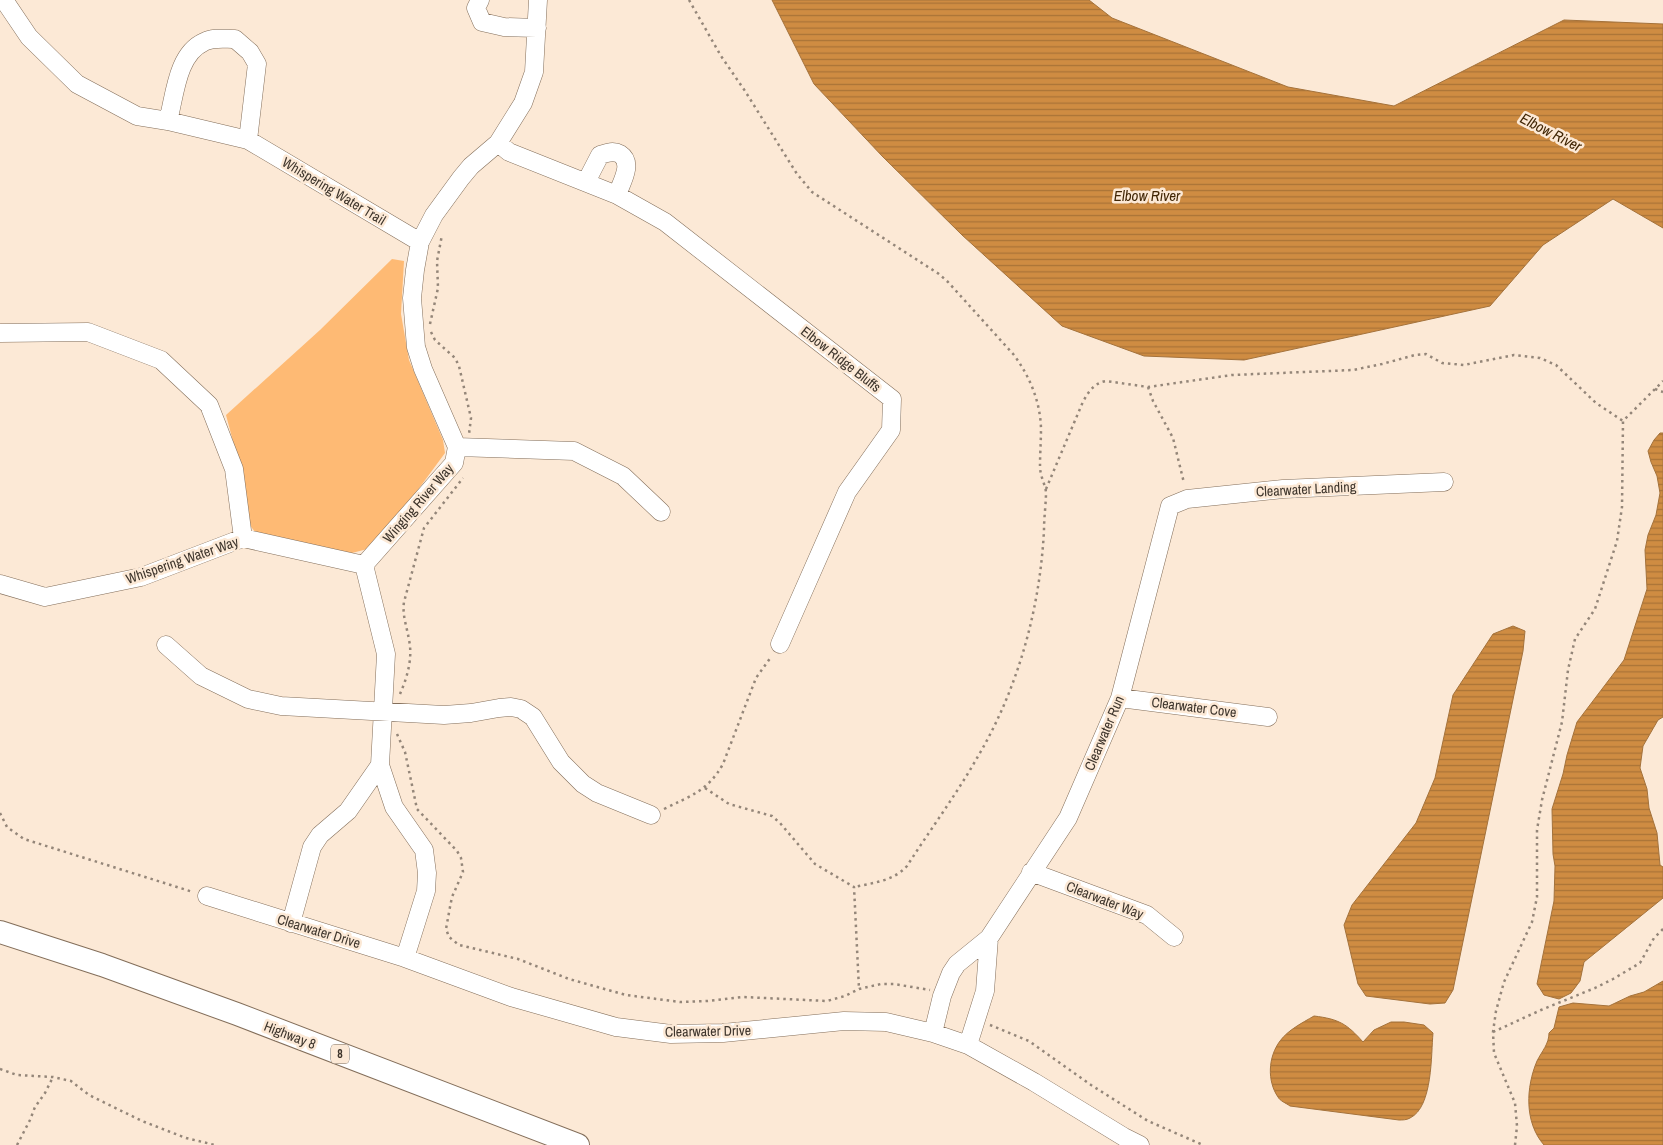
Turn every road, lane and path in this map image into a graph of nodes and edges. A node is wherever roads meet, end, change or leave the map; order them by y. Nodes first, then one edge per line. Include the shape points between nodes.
1 (4, 0) edge
2 (480, 0) edge
3 (538, 0) edge
4 (689, 0) edge
5 (537, 28) junction
6 (168, 121) junction
7 (248, 140) junction
8 (498, 143) junction
9 (586, 182) junction
10 (616, 195) junction
11 (420, 242) junction
12 (0, 333) edge
13 (1663, 380) edge
14 (1148, 387) junction
15 (1655, 389) junction
16 (1663, 392) edge
17 (1623, 421) junction
18 (457, 447) junction
19 (1444, 482) dead end
20 (1046, 490) junction
21 (1187, 499) junction
22 (1170, 506) joint
23 (661, 512) dead end
24 (243, 538) junction
25 (364, 565) junction
26 (0, 584) edge
27 (780, 644) joint
28 (166, 645) dead end
29 (1120, 698) junction
30 (382, 713) junction
31 (1268, 717) dead end
32 (380, 765) junction
33 (705, 788) junction
34 (0, 813) edge
35 (651, 816) joint
36 (1031, 872) junction
37 (854, 887) junction
38 (207, 896) joint
39 (291, 922) junction
40 (1663, 929) edge
41 (0, 932) edge
42 (1174, 937) dead end
43 (989, 938) junction
44 (406, 958) junction
45 (859, 989) dead end
46 (976, 1020) junction
47 (933, 1032) junction
48 (1493, 1032) junction
49 (968, 1045) junction
50 (0, 1069) edge
51 (53, 1076) junction
52 (17, 1145) edge
53 (215, 1145) edge
54 (578, 1145) edge
55 (1140, 1145) edge
56 (1203, 1145) edge
57 (1515, 1145) edge

1 - 6 street, Whispering Water Trail via 29,37 77,84 138,116
2 - 5 street via 476,8 482,22 504,27
3 - 5 street, Winging River Way
4 - 20 path via 721,56 812,192 948,282 1023,366 1037,398 1041,478
5 - 8 street, Winging River Way via 534,72 524,103
6 - 7 street, Whispering Water Trail
6 - 7 street via 183,61 204,42 218,38 235,39 250,52 257,64
7 - 11 street, Whispering Water Trail
8 - 9 street, Elbow Ridge Bluffs via 509,152
8 - 11 street, Winging River Way via 471,166 451,190
9 - 10 street, Elbow Ridge Bluffs
9 - 10 street via 600,155 620,154 627,166
10 - 27 street, Elbow Ridge Bluffs via 665,222 892,399 891,430 847,492
11 - 18 street, Winging River Way via 412,298 416,347
12 - 24 street via 88,332 162,360 209,404 234,469
13 - 15 path
14 - 17 path via 1232,374 1352,370 1426,354 1442,363 1464,365 1514,355 1540,358 1556,365 1596,403
14 - 20 path via 1106,381 1088,392
14 - 21 path via 1172,438
15 - 16 path
15 - 17 path
17 - 48 path via 1622,507 1617,541 1595,609 1575,639 1562,722 1537,830 1537,897 1532,922 1501,990
18 - 23 street via 574,451 623,476
18 - 25 street, Winging River Way via 454,463
19 - 21 street, Clearwater Landing via 1283,489
20 - 37 path via 1040,577 1034,611 1022,656 993,728 978,757 901,873
21 - 22 street, Clearwater Landing
22 - 29 street, Clearwater Run
24 - 25 street, Whispering Water Way
24 - 26 street, Whispering Water Way via 141,577 45,597
25 - 30 street via 386,654
27 - 33 path via 756,678 723,764
28 - 30 street via 201,676 248,699 281,706
29 - 31 street, Clearwater Cove
29 - 36 street, Clearwater Run via 1068,818
30 - 32 street
30 - 35 street via 444,715 511,707 521,709 533,717 561,762 584,784 597,793
32 - 39 street via 348,811 320,835 312,847
32 - 44 street via 394,807 424,850 426,891
33 - 35 path
33 - 37 path via 730,804 772,816 815,864
34 - 38 path via 7,827 24,839
36 - 42 street, Clearwater Way via 1147,915
36 - 43 street, Clearwater Run
37 - 45 path
38 - 39 street, Clearwater Drive
39 - 44 street, Clearwater Drive
40 - 48 path via 1640,963 1607,982
41 - 54 main road, Highway 8 / 8 via 237,1014
43 - 46 street, Clearwater Run via 985,991
43 - 47 street, Clearwater Run via 954,968 942,996
44 - 47 street, Clearwater Drive via 511,997 616,1027 671,1034 723,1034 886,1022
46 - 49 street, Clearwater Run
46 - 56 path via 1029,1041 1091,1086 1148,1121
47 - 49 street, Clearwater Drive
48 - 57 path via 1494,1053 1515,1103
49 - 55 street, Clearwater Drive
50 - 51 path via 17,1075
51 - 52 path
51 - 53 path via 71,1081 89,1095 142,1121

